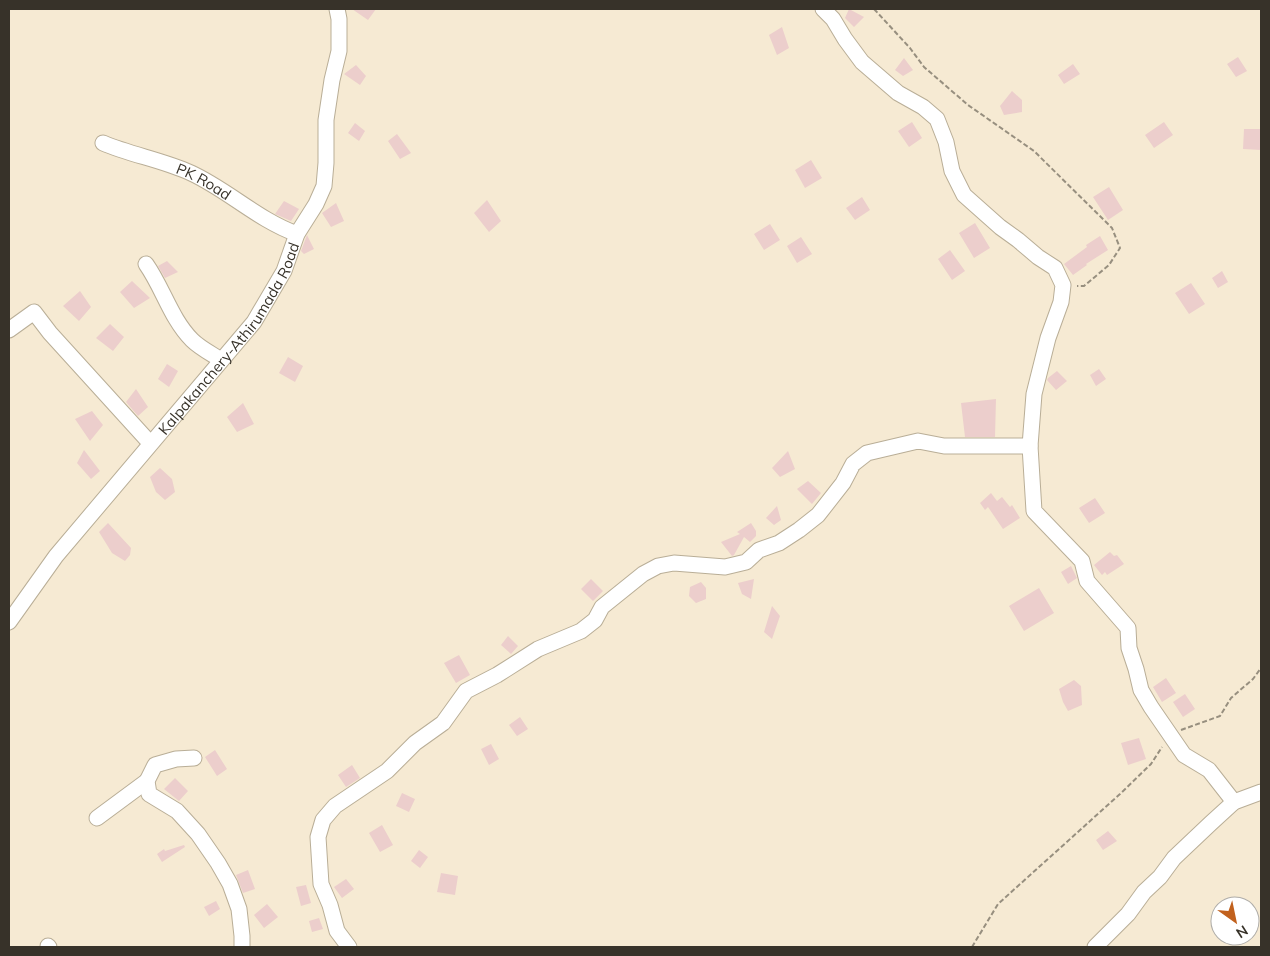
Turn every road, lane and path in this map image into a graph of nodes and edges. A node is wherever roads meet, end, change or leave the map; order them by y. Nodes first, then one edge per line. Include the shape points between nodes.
1 (337, 9) edge
2 (823, 9) edge
3 (874, 9) edge
4 (103, 143) dead end
5 (297, 234) junction
6 (146, 264) dead end
7 (1063, 285) junction
8 (9, 330) edge
9 (221, 360) junction
10 (150, 443) junction
11 (1030, 446) junction
12 (9, 622) edge
13 (1261, 668) edge
14 (1170, 734) junction
15 (194, 758) dead end
16 (147, 781) junction
17 (1261, 792) edge
18 (1234, 802) junction
19 (98, 818) dead end
20 (242, 947) edge
21 (349, 947) edge
22 (972, 947) edge
23 (1095, 947) edge

1 - 5 street, Kalpakanchery-Athirumada Road via 339,51 326,120 324,186
2 - 7 street via 862,62 898,93 937,119 952,171 964,195 1054,268
3 - 7 path via 924,67 968,105 1034,151 1112,228 1120,248 1109,265 1084,286
4 - 5 street, PK Road via 190,172 278,227
5 - 9 street, Kalpakanchery-Athirumada Road via 284,271 270,296 254,322
6 - 9 street via 183,329 193,341
7 - 11 street via 1034,394
8 - 10 street via 34,312
9 - 10 street, Kalpakanchery-Athirumada Road
10 - 12 street, Kalpakanchery-Athirumada Road via 56,556
11 - 14 street via 1034,512 1082,560 1087,581 1128,628 1129,648 1141,690
11 - 21 street via 944,446 918,442 867,453 853,464 818,515 779,543 759,550 746,562 725,568 674,563 658,566 615,595 602,607 595,620 581,631 538,649 466,691 443,723 415,743 387,771 335,806 323,820 318,838 321,884 338,931
13 - 14 path via 1231,698 1220,716
14 - 18 street via 1184,755 1209,770
14 - 22 path via 1151,764 998,904
15 - 16 street via 155,765
16 - 19 street
16 - 20 street via 149,794 176,811 198,834 218,863 239,909
17 - 18 street
18 - 23 street via 1174,858 1128,914

